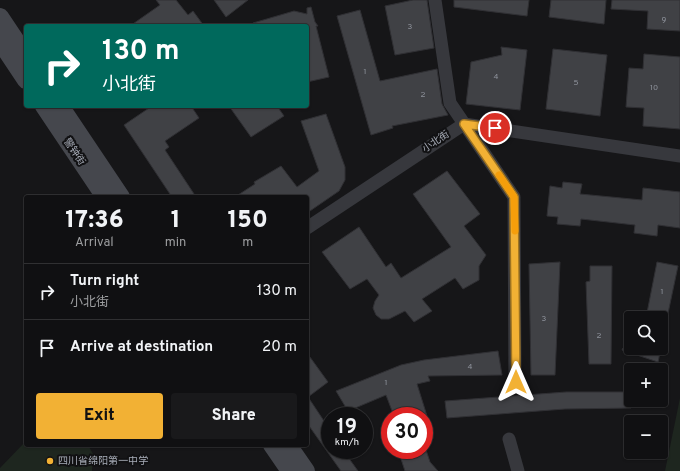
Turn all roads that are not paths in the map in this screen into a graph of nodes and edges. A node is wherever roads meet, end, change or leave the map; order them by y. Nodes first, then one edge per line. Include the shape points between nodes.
1 (436, 0) edge
2 (0, 17) edge
3 (0, 41) edge
4 (24, 53) edge
5 (24, 77) edge
6 (45, 108) edge
7 (61, 108) edge
8 (464, 124) junction
9 (680, 156) edge
10 (104, 195) edge
11 (120, 195) edge
12 (309, 227) edge
13 (516, 382) dead end
14 (509, 439) dead end
15 (273, 447) edge
16 (289, 447) edge
17 (290, 471) edge
18 (306, 471) edge
19 (518, 471) edge

1 - 8 street via 450,103
2 - 4 main road
3 - 5 main road
6 - 10 main road, 警钟街
7 - 11 main road, 警钟街
8 - 9 street
8 - 12 street, 小北街
8 - 13 street via 514,197
14 - 19 street
15 - 17 main road
16 - 18 main road

